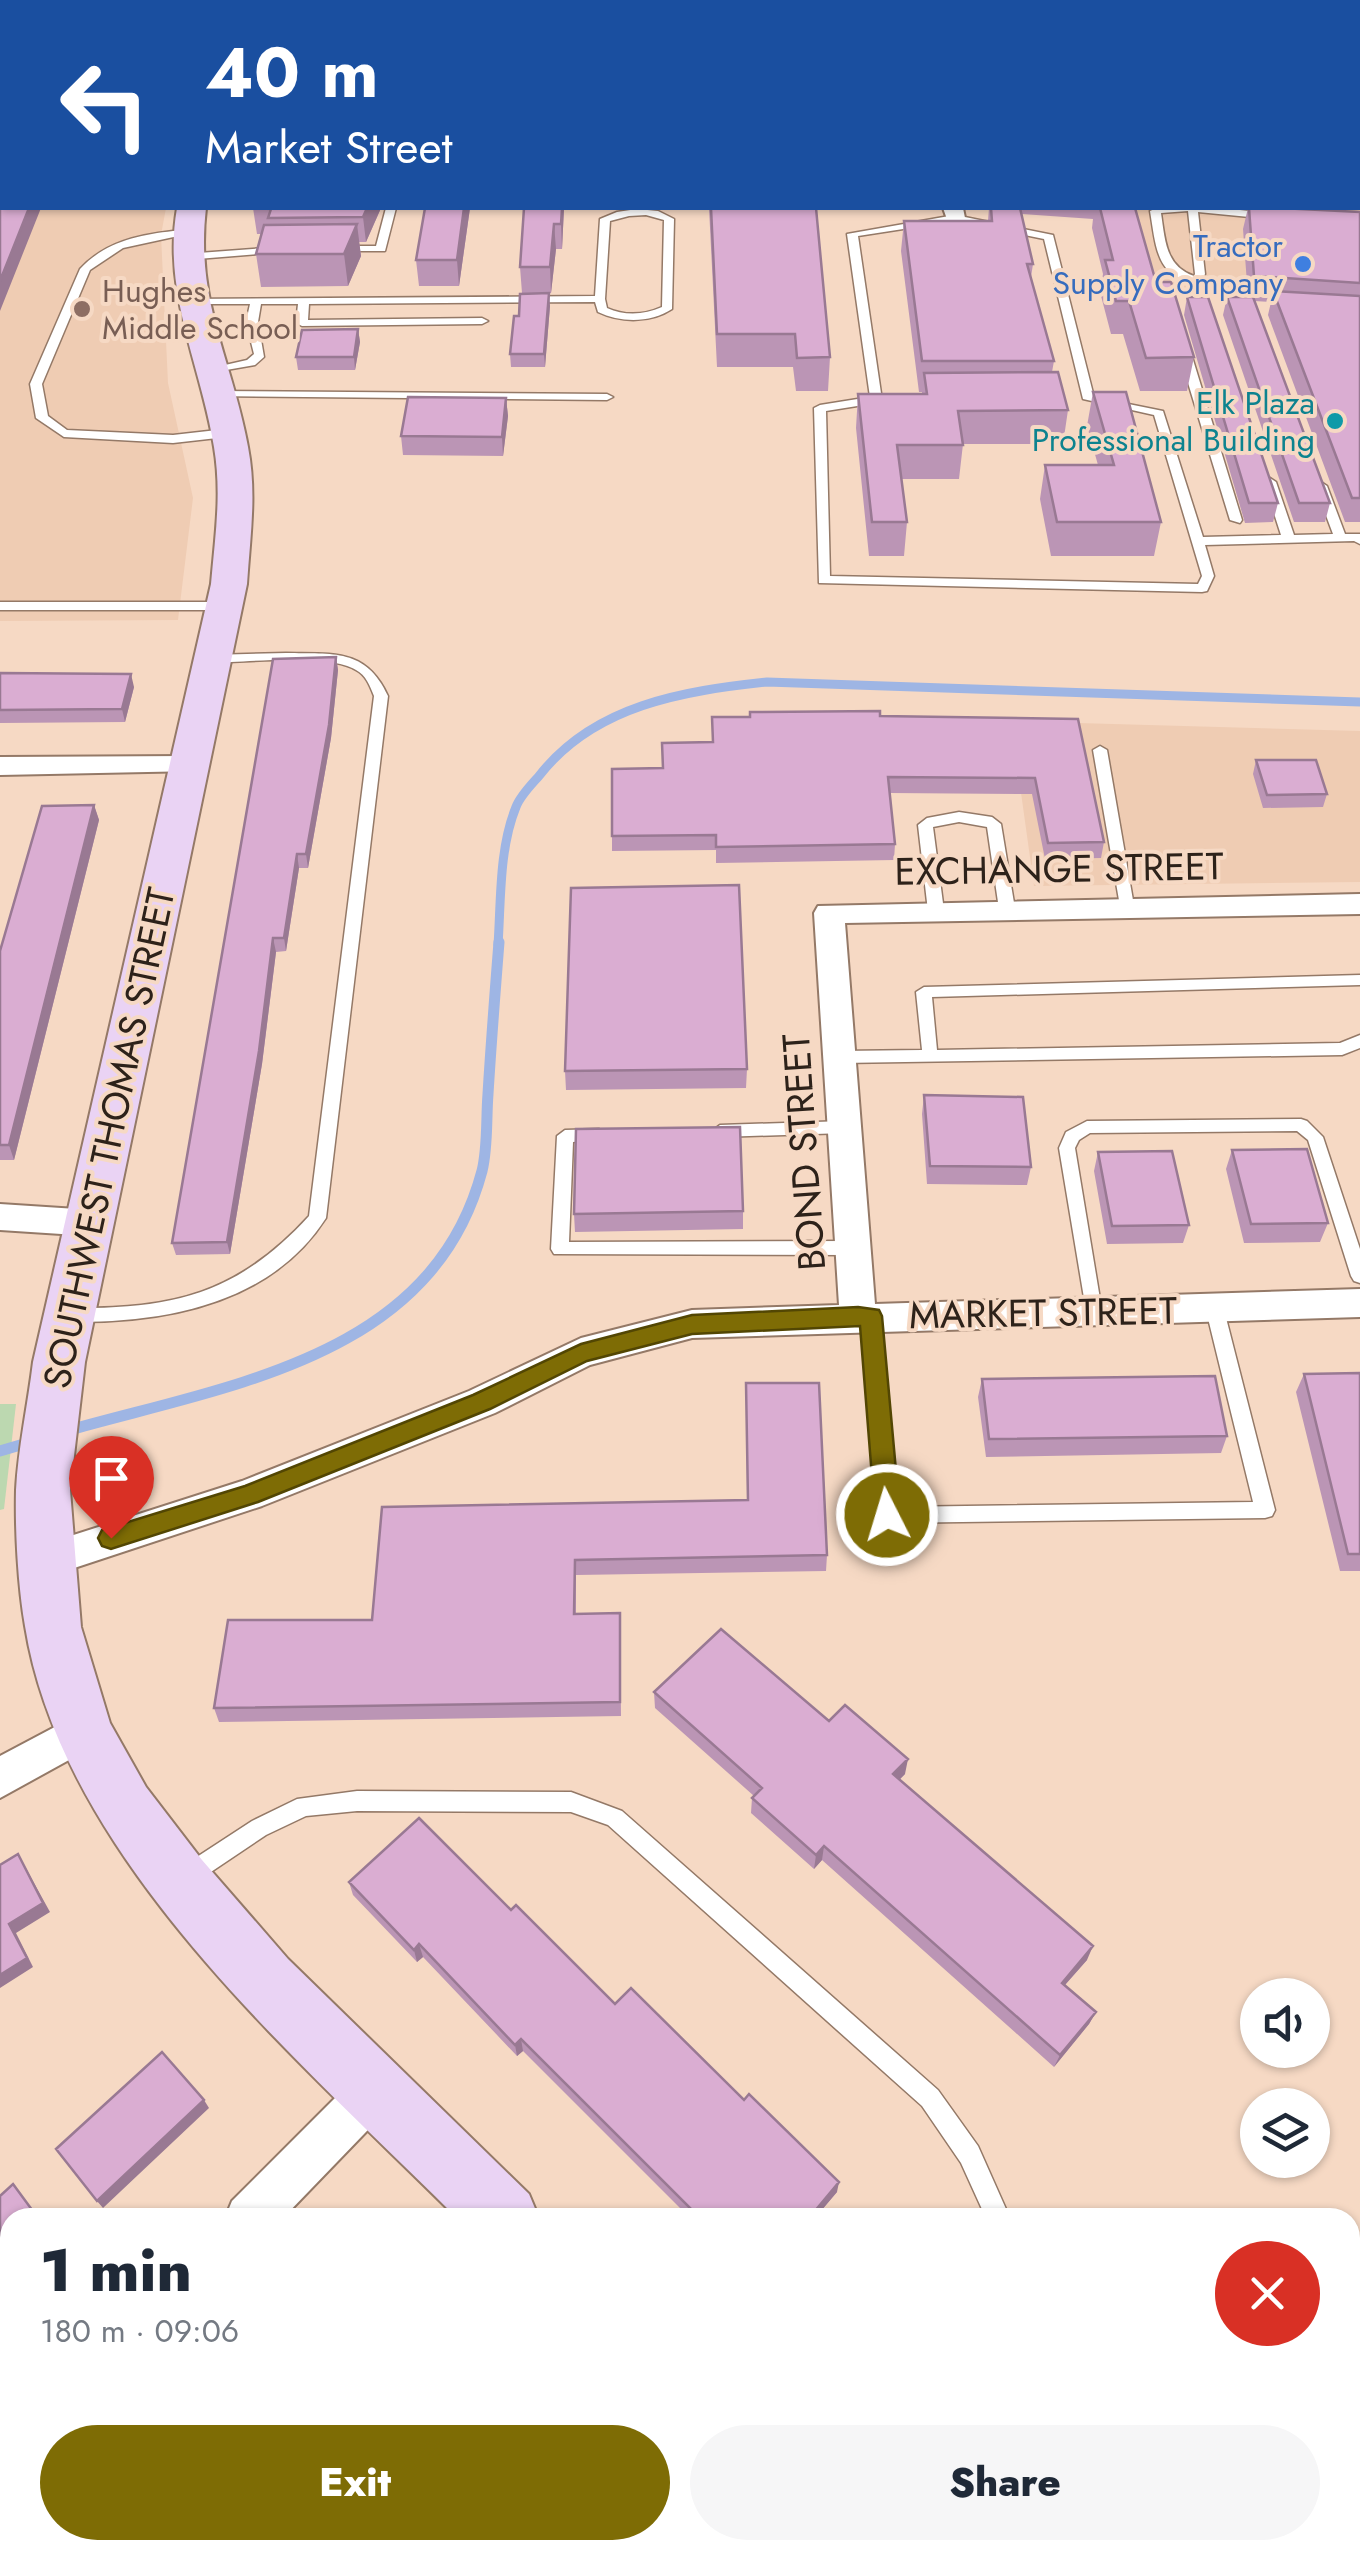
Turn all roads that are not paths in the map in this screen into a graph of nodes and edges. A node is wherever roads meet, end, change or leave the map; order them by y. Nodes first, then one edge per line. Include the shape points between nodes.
1 (391, 210) edge
2 (1192, 210) junction
3 (954, 212) edge
4 (1276, 217) edge
5 (188, 233) edge
6 (292, 250) edge
7 (328, 250) edge
8 (600, 299) junction
9 (256, 300) junction
10 (304, 300) junction
11 (191, 302) junction
12 (482, 322) dead end
13 (1182, 342) edge
14 (212, 382) junction
15 (607, 396) dead end
16 (1089, 399) junction
17 (876, 400) junction
18 (894, 400) edge
19 (1071, 400) dead end
20 (226, 434) junction
21 (1264, 467) edge
22 (1314, 468) edge
23 (1236, 520) dead end
24 (1340, 538) junction
25 (1359, 538) edge
26 (1289, 539) junction
27 (1197, 541) junction
28 (0, 606) edge
29 (223, 606) junction
30 (211, 659) junction
31 (1100, 750) dead end
32 (187, 765) junction
33 (0, 766) edge
34 (1360, 904) edge
35 (1127, 906) junction
36 (1008, 909) junction
37 (936, 911) junction
38 (1360, 980) edge
39 (836, 982) joint
40 (1360, 1041) edge
41 (840, 1056) junction
42 (930, 1056) junction
43 (845, 1127) junction
44 (696, 1132) edge
45 (621, 1134) edge
46 (0, 1218) edge
47 (92, 1223) junction
48 (853, 1248) junction
49 (1360, 1276) edge
50 (1360, 1303) edge
51 (1215, 1310) junction
52 (1092, 1311) junction
53 (70, 1315) junction
54 (864, 1316) junction
55 (50, 1558) junction
56 (83, 1730) junction
57 (0, 1778) edge
58 (180, 1880) junction
59 (375, 2090) junction
60 (259, 2208) edge
61 (494, 2208) edge
62 (995, 2208) edge

1 - 7 lane via 381,249
2 - 2 lane via 1154,211 1168,271 1196,280
2 - 4 lane
3 - 16 lane via 1049,237
3 - 17 lane via 852,234
5 - 6 lane
5 - 11 street, SOUTHWEST THOMAS STREET
5 - 20 lane via 145,237 99,254 85,269 36,384 42,418 64,433 173,439
8 - 8 lane via 611,316 668,309 669,218 619,212 605,219
8 - 10 lane
9 - 10 lane
9 - 11 lane
9 - 14 lane via 252,322 260,356
10 - 12 lane via 302,323
11 - 14 street, SOUTHWEST THOMAS STREET
13 - 23 lane
14 - 15 lane
14 - 20 street, SOUTHWEST THOMAS STREET
16 - 19 lane
16 - 27 lane via 1159,413
17 - 18 lane
17 - 27 lane via 820,408 824,580 1202,588 1208,576
20 - 29 street, SOUTHWEST THOMAS STREET via 236,477
21 - 26 lane
22 - 24 lane
24 - 25 lane
24 - 26 lane
26 - 27 lane
28 - 29 lane
29 - 30 street, SOUTHWEST THOMAS STREET
30 - 32 street, SOUTHWEST THOMAS STREET
30 - 53 lane via 346,662 373,677 381,696 317,1218 267,1269 215,1296 164,1312
31 - 35 lane
32 - 33 street
32 - 47 street, SOUTHWEST THOMAS STREET
34 - 35 street, EXCHANGE STREET
35 - 36 street, EXCHANGE STREET
36 - 37 street, EXCHANGE STREET
36 - 37 lane via 994,824 967,818 925,825
37 - 39 street, EXCHANGE STREET via 829,913
38 - 42 lane via 924,992
39 - 41 street, BOND STREET
40 - 42 lane via 1342,1049
41 - 42 lane
41 - 43 street, BOND STREET
43 - 44 lane
43 - 48 street, BOND STREET
45 - 48 lane via 565,1136 560,1249
46 - 47 street
47 - 53 street, SOUTHWEST THOMAS STREET
48 - 54 street, BOND STREET
49 - 52 lane via 1314,1136 1301,1125 1088,1128 1072,1136 1067,1148
50 - 51 street, MARKET STREET
51 - 52 street, MARKET STREET
51 - 54 lane via 1265,1510 887,1515
52 - 54 street, MARKET STREET
53 - 55 street, SOUTHWEST THOMAS STREET via 43,1490
54 - 55 street, MARKET STREET via 692,1324 581,1354 482,1402 249,1495
55 - 56 street, SOUTHWEST THOMAS STREET via 54,1627
56 - 57 street
56 - 58 street, SOUTHWEST THOMAS STREET via 126,1806
58 - 59 street, SOUTHWEST THOMAS STREET via 266,1981
58 - 62 lane via 304,1806 571,1802 615,1818 930,2098 966,2142
59 - 60 street
59 - 61 street, SOUTHWEST THOMAS STREET

